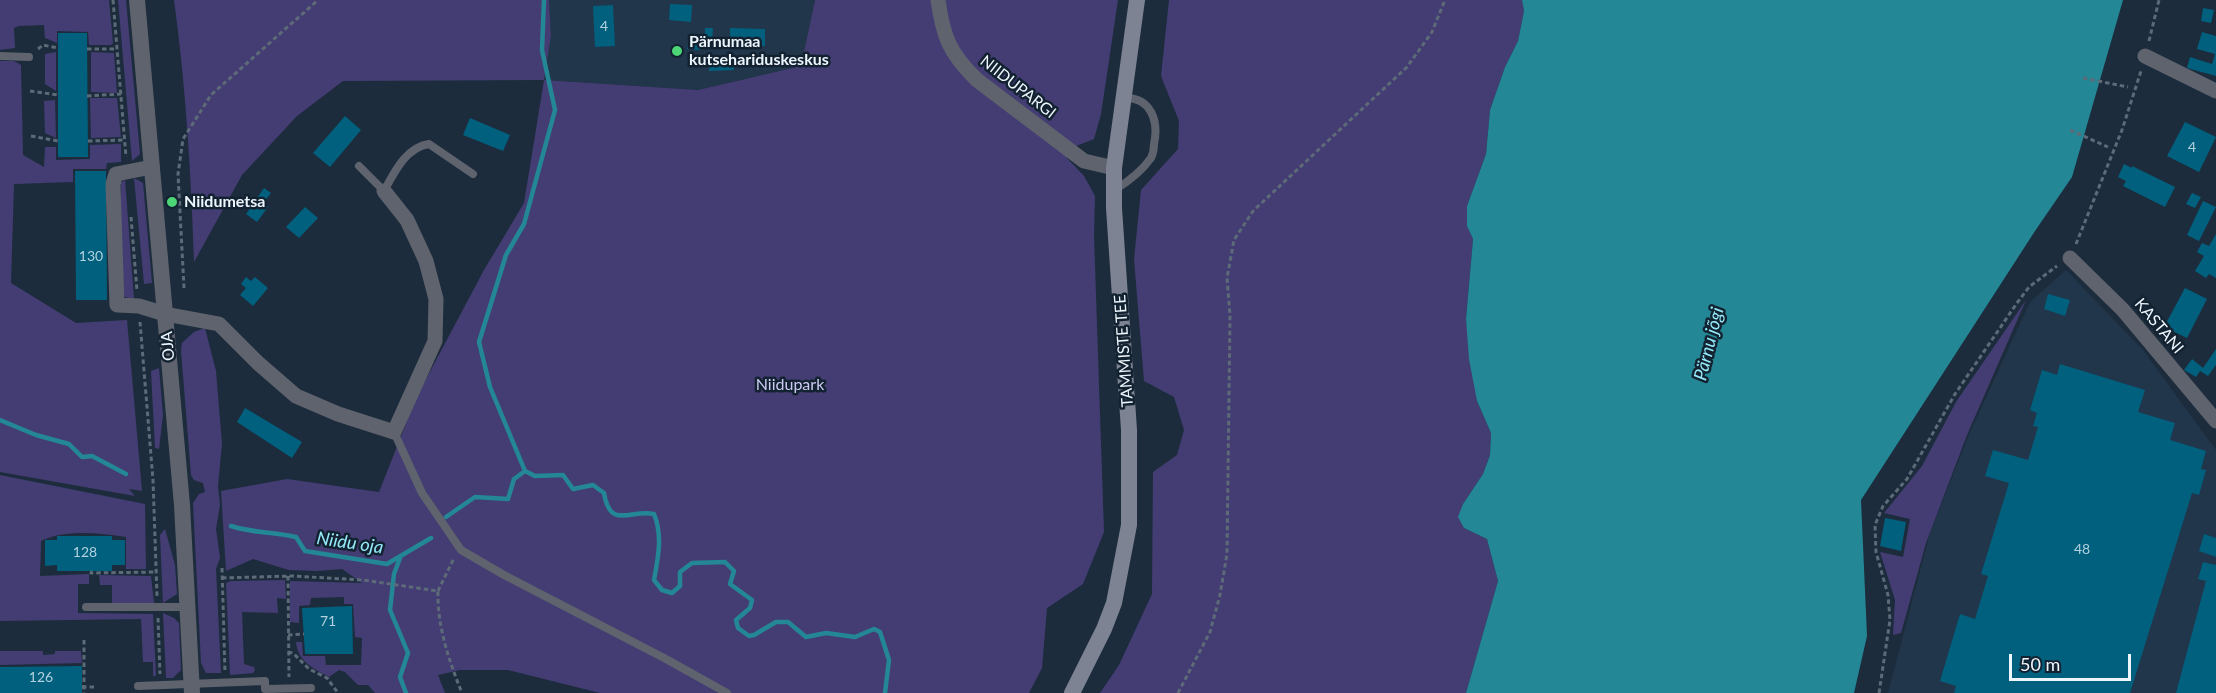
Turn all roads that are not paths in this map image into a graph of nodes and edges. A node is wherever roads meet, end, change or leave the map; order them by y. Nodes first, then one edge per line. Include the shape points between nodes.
1 (137, 0) edge
2 (938, 0) edge
3 (1137, 0) edge
4 (0, 56) edge
5 (2145, 56) road end
6 (29, 57) road end
7 (2216, 91) edge
8 (1124, 98) junction
9 (359, 166) dead end
10 (152, 167) junction
11 (1114, 168) junction
12 (473, 174) dead end
13 (1114, 190) junction
14 (384, 191) junction
15 (2070, 258) road end
16 (165, 314) junction
17 (2216, 421) edge
18 (394, 432) junction
19 (86, 607) dead end
20 (189, 607) junction
21 (138, 686) dead end
22 (192, 688) edge
23 (311, 688) dead end
24 (727, 693) edge
25 (1072, 693) edge

1 - 10 street, OJA
2 - 11 street, NIIDUPARGI via 941,26 950,49 977,80 1084,161
3 - 8 main road, TAMMISTE TEE
4 - 6 lane
5 - 7 street
8 - 11 main road, TAMMISTE TEE
8 - 13 lane via 1136,97 1149,107 1157,129 1152,156 1133,178
9 - 14 lane
10 - 16 street, OJA
10 - 16 street via 116,174 113,184 117,305 139,306
11 - 13 main road, TAMMISTE TEE
12 - 14 lane via 432,146 423,145 408,155
13 - 25 main road, TAMMISTE TEE via 1129,430 1129,525 1114,603
14 - 18 street via 407,220 426,261 436,299 435,341
15 - 17 street, KASTANI via 2123,310
16 - 18 street via 219,324 296,396
16 - 20 street, OJA
18 - 24 lane via 422,493 461,550
19 - 20 lane
20 - 22 street, OJA
21 - 22 lane
22 - 23 lane via 265,681 265,689

